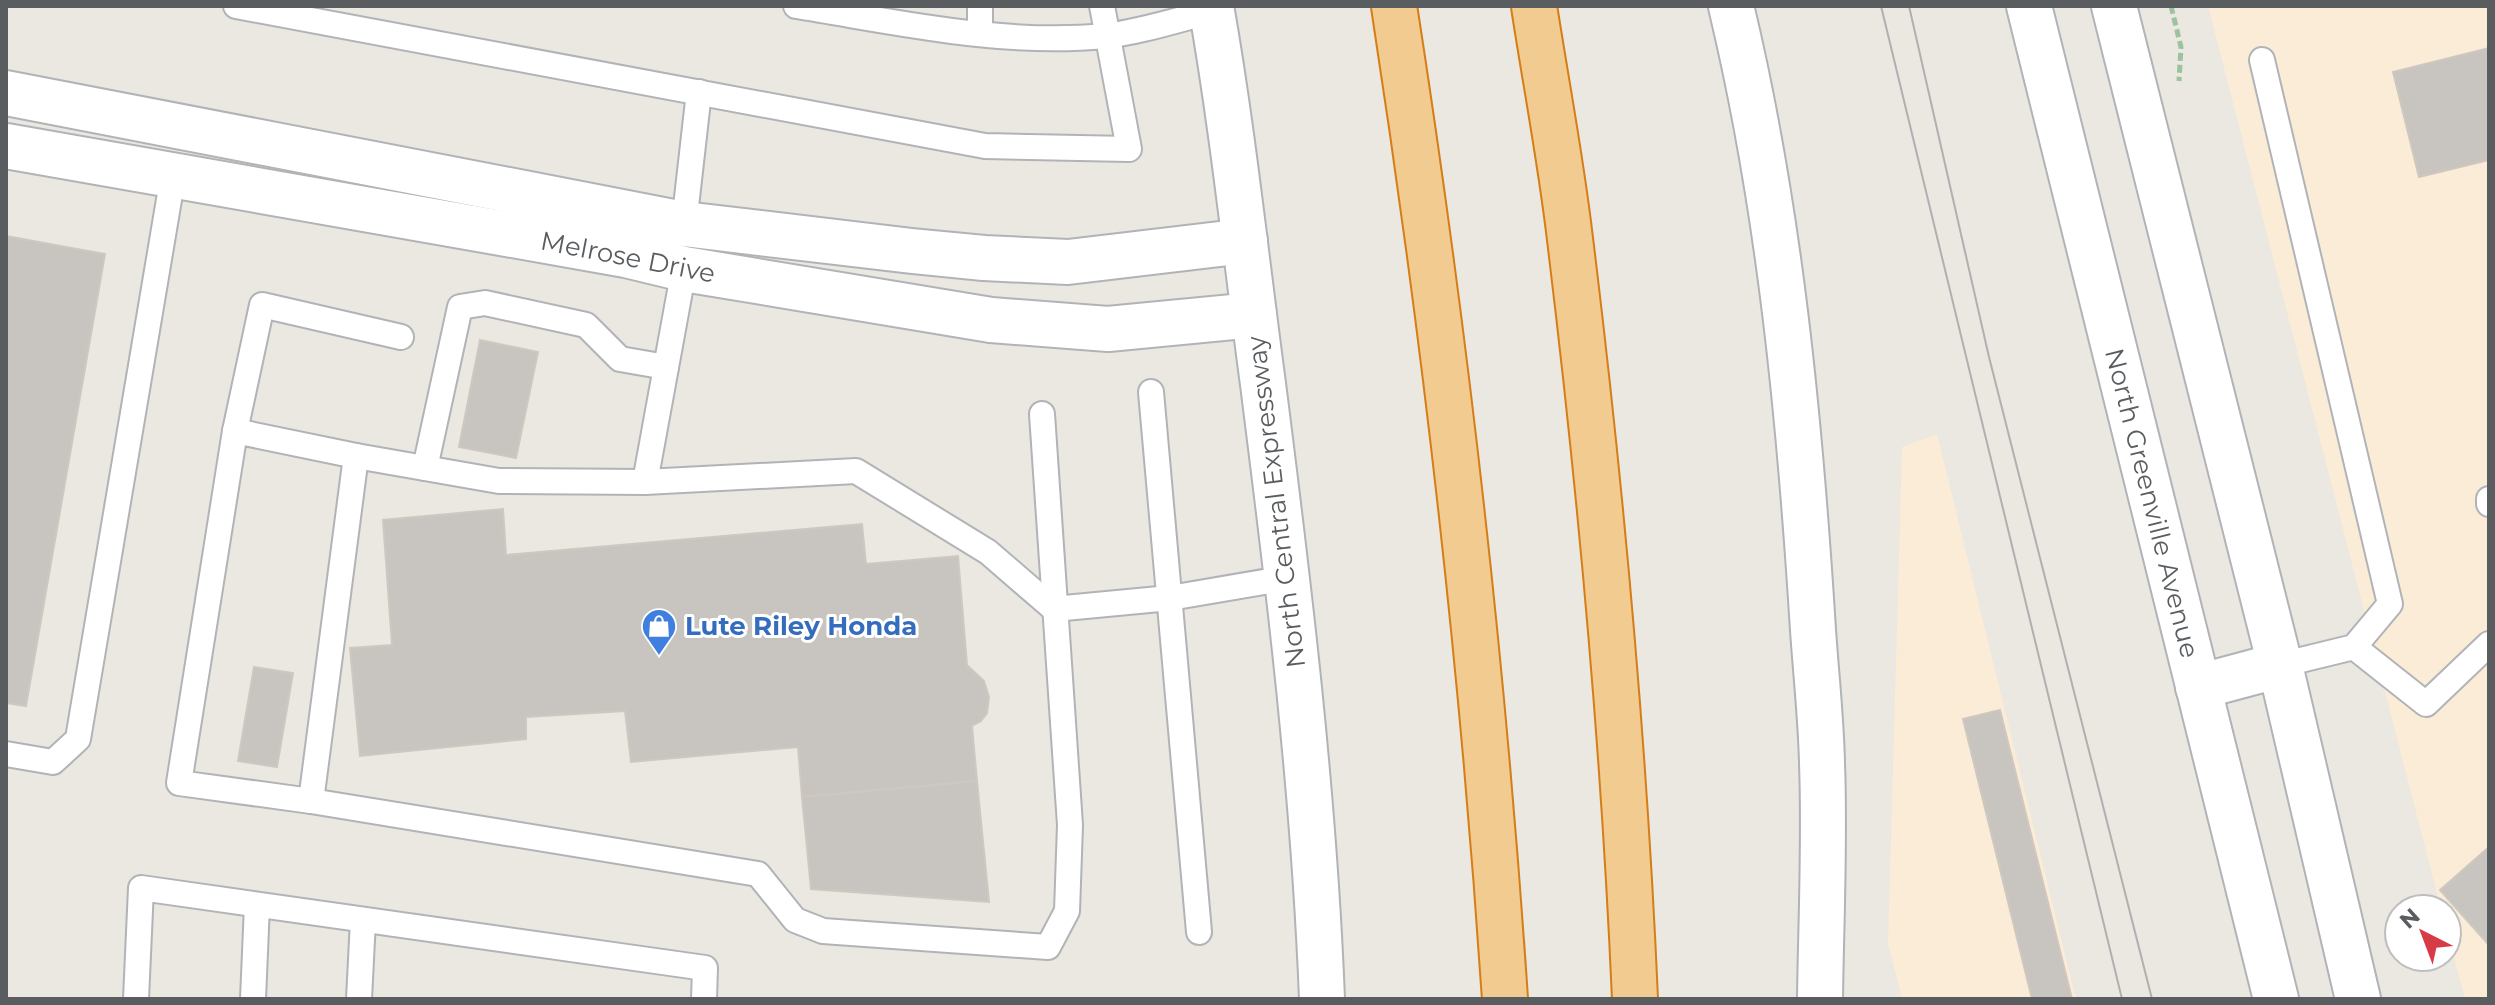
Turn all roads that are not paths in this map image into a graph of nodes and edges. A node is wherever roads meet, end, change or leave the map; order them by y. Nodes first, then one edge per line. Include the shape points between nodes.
1 (236, 6) edge
2 (796, 6) edge
3 (980, 6) edge
4 (1102, 6) edge
5 (1394, 6) edge
6 (1534, 6) edge
7 (1731, 6) edge
8 (2029, 6) edge
9 (2114, 6) edge
10 (1211, 9) edge
11 (980, 34) junction
12 (1108, 36) junction
13 (2262, 60) dead end
14 (699, 92) junction
15 (6, 93) edge
16 (6, 146) edge
17 (173, 176) junction
18 (684, 224) junction
19 (1245, 241) junction
20 (684, 269) junction
21 (1254, 315) junction
22 (401, 337) dead end
23 (666, 367) junction
24 (1151, 392) dead end
25 (1042, 414) dead end
26 (235, 431) junction
27 (356, 456) junction
28 (425, 468) junction
29 (645, 482) junction
30 (1287, 578) junction
31 (1170, 598) junction
32 (1054, 609) junction
33 (2489, 644) edge
34 (2354, 647) junction
35 (2280, 665) junction
36 (2198, 687) junction
37 (6, 754) edge
38 (311, 801) junction
39 (257, 905) junction
40 (363, 920) junction
41 (1199, 932) dead end
42 (136, 999) edge
43 (253, 999) edge
44 (359, 999) edge
45 (704, 999) edge
46 (1322, 999) edge
47 (1505, 999) edge
48 (1635, 999) edge
49 (1820, 999) edge
50 (2276, 999) edge
51 (2358, 999) edge

1 - 14 lane
2 - 11 lane
3 - 11 lane
4 - 12 lane
5 - 47 highway via 1461,496
6 - 48 highway via 1570,236 1602,517
7 - 49 main road via 1771,210 1807,520 1822,763
8 - 36 main road, North Greenville Avenue
9 - 35 main road
10 - 12 lane
10 - 19 main road, North Central Expressway
11 - 12 lane
12 - 14 lane via 1129,149 985,146
13 - 34 lane via 2390,604
14 - 18 lane
15 - 18 main road, Melrose Drive
16 - 17 main road, Melrose Drive
17 - 20 main road, Melrose Drive
17 - 37 lane via 78,739 53,762
18 - 19 main road, Melrose Drive via 912,251 1068,262
18 - 20 main road
19 - 21 main road, North Central Expressway
20 - 21 main road, Melrose Drive via 991,320 1108,329
20 - 23 lane
21 - 30 main road, North Central Expressway
22 - 26 lane via 262,305
23 - 28 lane via 620,359 586,325 485,303 460,307
23 - 29 lane
24 - 31 lane
25 - 32 lane
26 - 27 lane
26 - 38 lane via 179,783
27 - 28 lane
27 - 38 lane
28 - 29 lane via 499,481
29 - 32 lane via 856,471 988,552
30 - 31 lane
30 - 46 main road, North Central Expressway via 1317,883
31 - 32 lane
31 - 41 lane
32 - 38 lane via 1070,825 1067,911 1048,947 823,931 795,920 758,874
33 - 34 lane via 2426,704
34 - 35 lane
35 - 36 main road
35 - 51 main road
36 - 50 main road, North Greenville Avenue
39 - 40 lane
39 - 42 lane via 141,888
39 - 43 lane
40 - 44 lane
40 - 45 lane via 705,968

